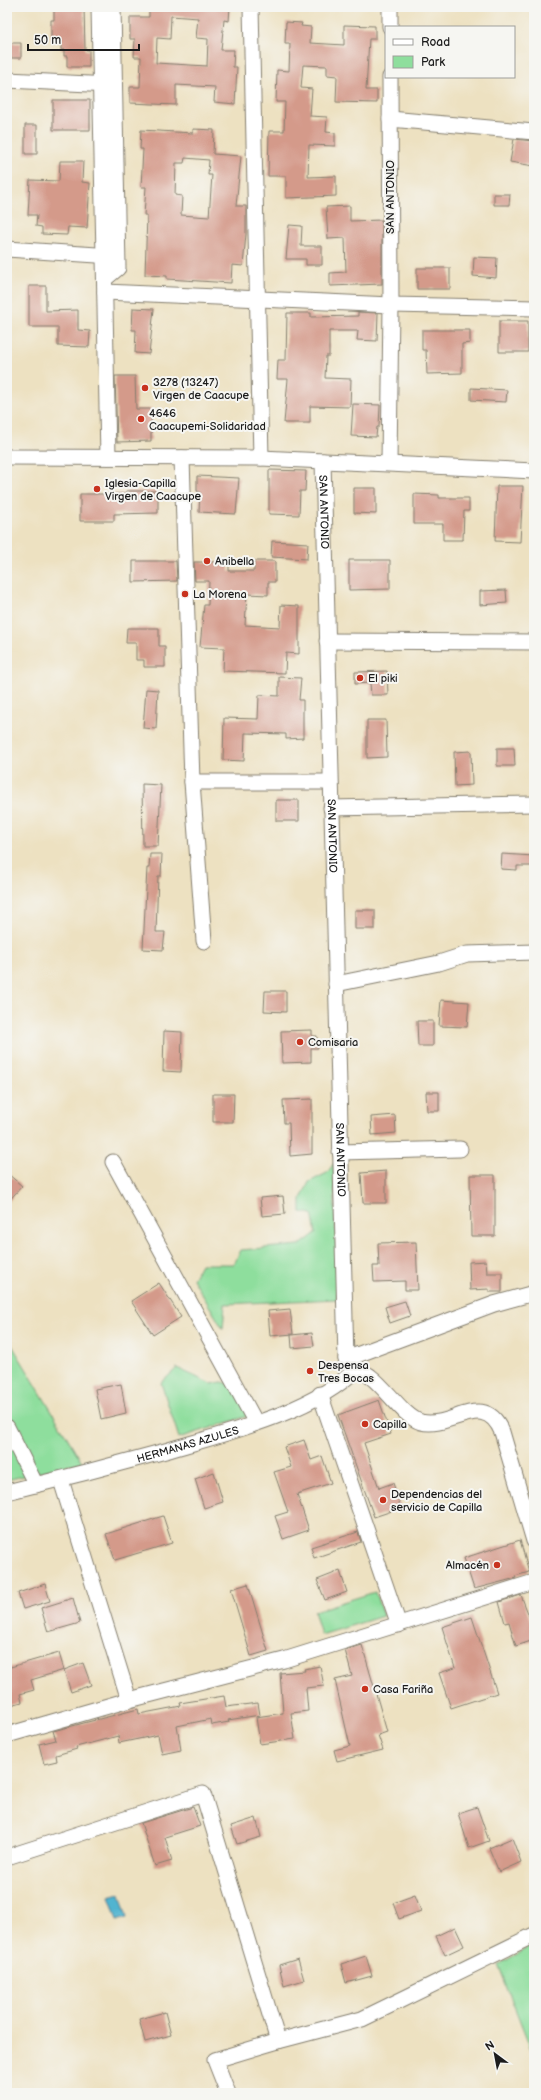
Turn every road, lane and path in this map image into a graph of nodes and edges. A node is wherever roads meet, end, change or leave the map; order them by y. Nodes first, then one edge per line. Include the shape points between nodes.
1 (99, 7) edge
2 (113, 7) edge
3 (251, 7) edge
4 (390, 7) edge
5 (390, 26) edge
6 (390, 78) edge
7 (7, 80) edge
8 (107, 85) junction
9 (390, 118) junction
10 (534, 132) edge
11 (7, 249) edge
12 (110, 256) junction
13 (105, 285) junction
14 (258, 298) junction
15 (391, 305) junction
16 (534, 308) edge
17 (7, 457) edge
18 (108, 457) junction
19 (182, 458) junction
20 (261, 458) junction
21 (323, 460) junction
22 (389, 463) junction
23 (534, 471) edge
24 (326, 641) junction
25 (534, 642) edge
26 (192, 782) junction
27 (330, 782) junction
28 (534, 804) edge
29 (331, 808) junction
30 (204, 941) dead end
31 (534, 952) edge
32 (336, 984) junction
33 (460, 1149) dead end
34 (340, 1152) junction
35 (113, 1162) dead end
36 (534, 1293) edge
37 (351, 1364) junction
38 (320, 1394) junction
39 (256, 1423) junction
40 (7, 1427) edge
41 (61, 1480) junction
42 (36, 1485) junction
43 (7, 1492) edge
44 (534, 1540) edge
45 (534, 1582) edge
46 (399, 1625) junction
47 (129, 1700) junction
48 (7, 1735) edge
49 (7, 1857) edge
50 (534, 1936) edge
51 (278, 2040) junction
52 (228, 2093) edge

1 - 8 street
2 - 8 street
3 - 14 street
4 - 5 street
6 - 9 street, SAN ANTONIO
7 - 8 street
8 - 12 street
9 - 10 street
9 - 15 street, SAN ANTONIO
11 - 12 street
12 - 13 street
13 - 14 street
13 - 18 street
14 - 15 street
14 - 20 street
15 - 16 street
15 - 22 street, SAN ANTONIO
17 - 18 street
18 - 19 street
19 - 20 street
19 - 26 street
20 - 21 street
21 - 22 street, SAN ANTONIO
21 - 24 street, SAN ANTONIO
22 - 23 street
24 - 25 street
24 - 27 street, SAN ANTONIO
26 - 27 street
26 - 30 street
27 - 29 street, SAN ANTONIO
28 - 29 street
29 - 32 street, SAN ANTONIO
31 - 32 street via 467,954 439,963
32 - 34 street, SAN ANTONIO
33 - 34 street
34 - 37 street, SAN ANTONIO
35 - 39 street
36 - 37 street, HERMANAS AZULES via 494,1304
37 - 38 street, HERMANAS AZULES via 344,1381
37 - 44 street via 372,1377 412,1417 421,1422 433,1423 482,1412 492,1416 502,1432
38 - 39 street, HERMANAS AZULES via 294,1409
38 - 46 street
39 - 41 street, HERMANAS AZULES
40 - 42 street
41 - 42 street, HERMANAS AZULES
41 - 47 street
42 - 43 street, HERMANAS AZULES
45 - 46 street
46 - 47 street via 284,1660
47 - 48 street
49 - 51 street via 203,1794
50 - 51 street via 362,2019
51 - 52 street via 215,2060

